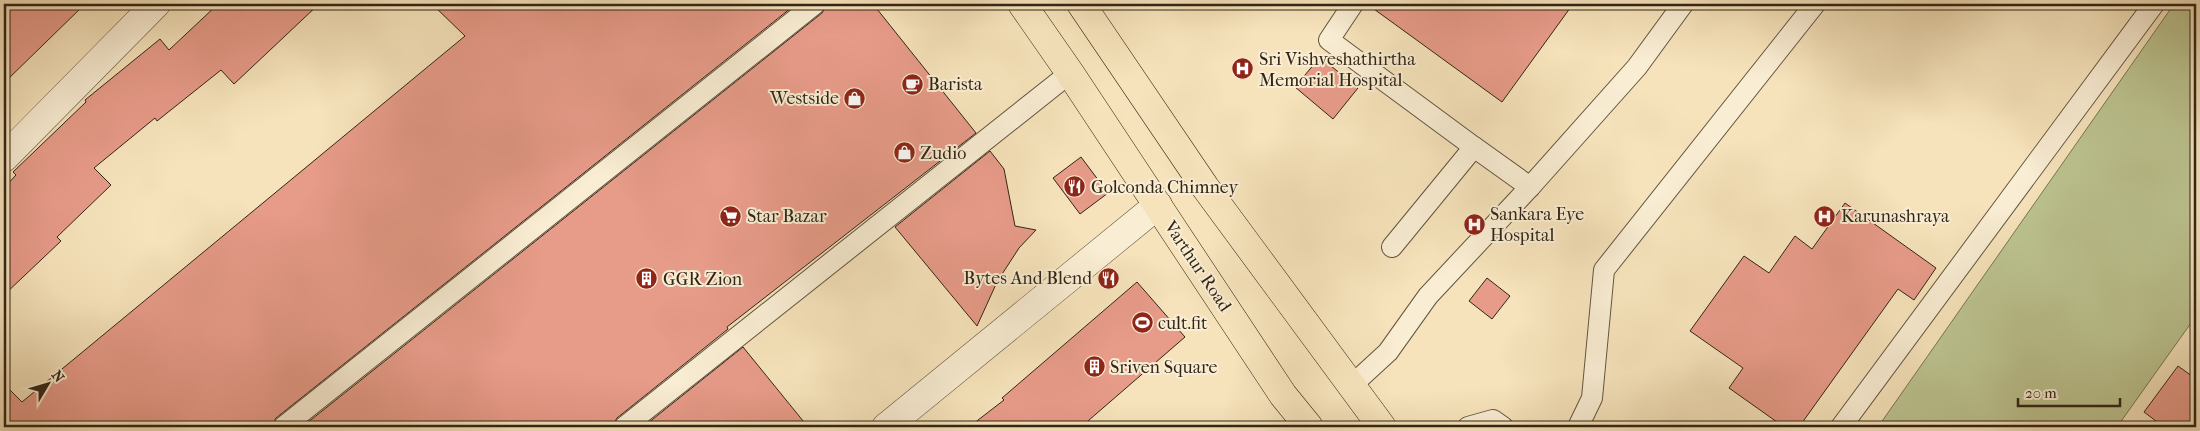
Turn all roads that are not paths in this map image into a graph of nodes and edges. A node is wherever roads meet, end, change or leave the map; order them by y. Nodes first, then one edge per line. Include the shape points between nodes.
1 (816, 4) edge
2 (1022, 4) edge
3 (1081, 4) edge
4 (1353, 4) edge
5 (1682, 4) edge
6 (1815, 4) edge
7 (2154, 4) edge
8 (152, 5) edge
9 (1070, 73) junction
10 (1474, 147) junction
11 (5, 155) edge
12 (1530, 187) junction
13 (1158, 205) junction
14 (1392, 247) dead end
15 (1351, 386) junction
16 (1383, 425) edge
17 (283, 427) edge
18 (624, 427) edge
19 (886, 427) edge
20 (1309, 427) edge
21 (1468, 427) edge
22 (1503, 427) edge
23 (1578, 427) edge
24 (1842, 427) edge

1 - 17 lane
2 - 9 main road, Varthur Road
3 - 15 main road via 1205,187
4 - 10 lane via 1329,40
5 - 12 lane via 1637,67
6 - 23 lane via 1604,270 1592,398
7 - 24 lane
8 - 11 street
9 - 13 main road, Varthur Road
9 - 18 lane
10 - 12 lane
10 - 14 lane
12 - 15 lane via 1428,296 1388,352
13 - 19 street
13 - 20 main road, Varthur Road
15 - 16 main road
21 - 22 lane via 1493,420

